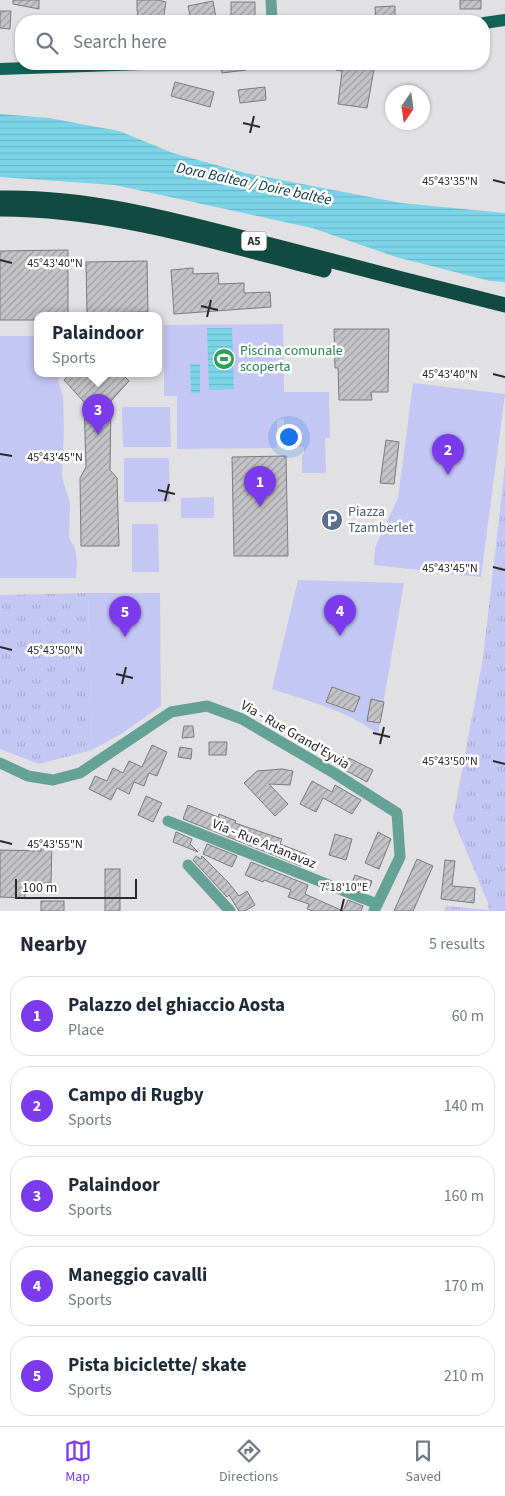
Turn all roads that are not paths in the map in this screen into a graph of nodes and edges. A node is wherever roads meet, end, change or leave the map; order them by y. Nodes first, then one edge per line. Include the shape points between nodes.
1 (271, 0) edge
2 (272, 15) edge
3 (505, 20) edge
4 (490, 22) edge
5 (15, 68) edge
6 (0, 69) edge
7 (0, 198) edge
8 (0, 209) edge
9 (505, 306) edge
10 (505, 316) edge
11 (0, 763) edge
12 (168, 821) dead end
13 (188, 865) dead end
14 (376, 907) edge
15 (230, 911) edge

1 - 2 street
3 - 4 main road
5 - 6 main road
7 - 9 highway, A5 via 91,204 168,218
8 - 10 highway, A5 via 88,214 166,229
11 - 14 street, Via - Rue Grand'Eyvia via 28,776 53,780 80,773 171,712 207,706 242,719 397,813 400,857
12 - 14 street, Via - Rue Artanavaz
13 - 15 street

